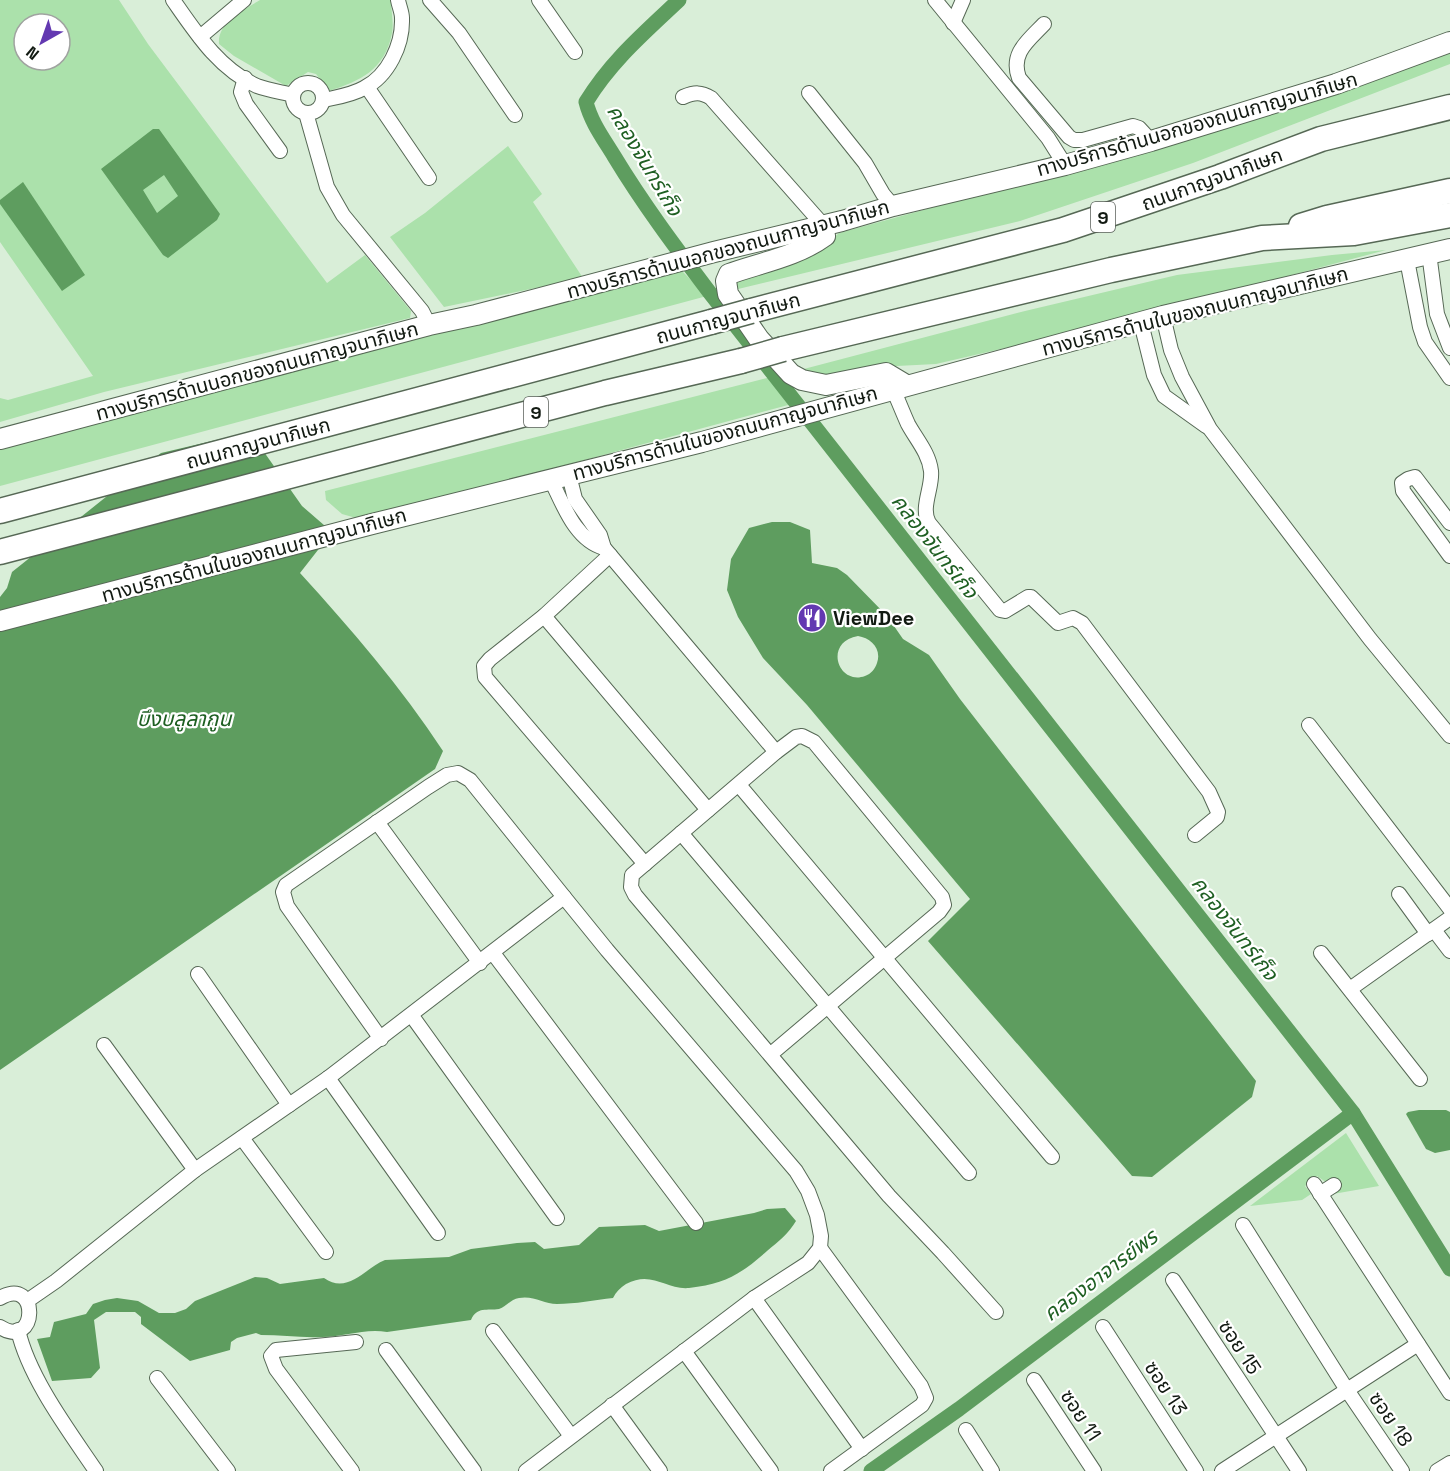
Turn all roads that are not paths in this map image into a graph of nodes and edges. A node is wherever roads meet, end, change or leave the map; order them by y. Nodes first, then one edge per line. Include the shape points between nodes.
1 (173, 0) edge
2 (244, 0) edge
3 (398, 0) edge
4 (430, 0) edge
5 (539, 0) edge
6 (935, 0) edge
7 (963, 0) edge
8 (953, 22) junction
9 (1044, 24) dead end
10 (200, 37) junction
11 (1450, 42) edge
12 (574, 52) dead end
13 (245, 78) junction
14 (367, 87) junction
15 (809, 93) dead end
16 (293, 95) junction
17 (683, 97) dead end
18 (324, 100) junction
19 (1450, 107) edge
20 (306, 113) junction
21 (515, 115) dead end
22 (1108, 143) junction
23 (280, 151) dead end
24 (1065, 165) junction
25 (429, 178) dead end
26 (1450, 190) edge
27 (893, 206) junction
28 (1450, 215) edge
29 (823, 225) junction
30 (1450, 230) edge
31 (1354, 233) junction
32 (1262, 238) junction
33 (1450, 249) edge
34 (1429, 253) junction
35 (1407, 260) junction
36 (1163, 316) junction
37 (1141, 323) junction
38 (429, 325) junction
39 (1450, 348) edge
40 (1450, 378) edge
41 (900, 387) junction
42 (1210, 429) junction
43 (0, 439) edge
44 (560, 477) junction
45 (0, 511) edge
46 (1447, 514) edge
47 (1426, 524) junction
48 (607, 551) junction
49 (0, 552) edge
50 (1450, 556) edge
51 (544, 616) junction
52 (0, 621) edge
53 (1309, 725) dead end
54 (1450, 736) edge
55 (776, 752) junction
56 (739, 785) junction
57 (708, 810) junction
58 (377, 822) junction
59 (681, 833) junction
60 (1195, 835) dead end
61 (645, 864) junction
62 (1399, 894) dead end
63 (564, 897) junction
64 (1450, 909) edge
65 (1450, 918) edge
66 (1431, 932) junction
67 (1450, 951) edge
68 (493, 953) junction
69 (1322, 953) dead end
70 (885, 959) junction
71 (480, 963) junction
72 (198, 974) dead end
73 (1350, 989) junction
74 (828, 1007) junction
75 (412, 1016) junction
76 (381, 1039) junction
77 (104, 1045) dead end
78 (771, 1054) junction
79 (328, 1078) junction
80 (1420, 1079) dead end
81 (289, 1105) junction
82 (242, 1138) junction
83 (1052, 1157) dead end
84 (195, 1170) junction
85 (969, 1173) dead end
86 (1334, 1185) dead end
87 (557, 1218) dead end
88 (696, 1222) dead end
89 (1244, 1225) dead end
90 (438, 1233) dead end
91 (820, 1248) junction
92 (326, 1252) dead end
93 (1173, 1280) dead end
94 (0, 1298) edge
95 (754, 1298) junction
96 (27, 1302) junction
97 (996, 1312) dead end
98 (0, 1327) edge
99 (1103, 1327) dead end
100 (18, 1330) junction
101 (493, 1331) dead end
102 (356, 1342) dead end
103 (1418, 1344) junction
104 (386, 1350) dead end
105 (684, 1351) junction
106 (157, 1378) dead end
107 (1034, 1380) dead end
108 (1347, 1390) junction
109 (1450, 1393) edge
110 (612, 1405) junction
111 (966, 1430) dead end
112 (571, 1436) junction
113 (1275, 1436) junction
114 (862, 1449) junction
115 (542, 1459) junction
116 (1450, 1463) edge
117 (96, 1471) edge
118 (228, 1471) edge
119 (352, 1471) edge
120 (474, 1471) edge
121 (525, 1471) edge
122 (550, 1471) edge
123 (660, 1471) edge
124 (771, 1471) edge
125 (831, 1471) edge
126 (993, 1471) edge
127 (1094, 1471) edge
128 (1196, 1471) edge
129 (1222, 1471) edge
130 (1299, 1471) edge
131 (1402, 1471) edge
132 (1437, 1471) edge

1 - 10 street
2 - 10 street
3 - 14 street via 402,17 395,53 386,70
4 - 21 street via 459,33
5 - 12 street
6 - 8 street
7 - 8 street
8 - 24 street via 1048,138
9 - 22 street via 1016,60 1019,78 1069,137
10 - 13 street via 213,54
11 - 22 main road, ทางบริการด้านนอกของถนนกาญจนาภิเษก via 1336,84 1151,141
13 - 16 street via 257,86
13 - 23 street via 242,92 246,104
14 - 18 street
14 - 25 street
15 - 27 street via 865,163
16 - 18 street via 299,85 310,82 321,89
16 - 20 street via 296,107
17 - 29 street via 703,93 711,98
18 - 20 street via 317,110
19 - 45 highway, ถนนกาญจนาภิเษก / 9, bridge via 1321,139 1063,230
20 - 38 street via 327,187 343,215 422,311
22 - 24 main road, ทางบริการด้านนอกของถนนกาญจนาภิเษก
24 - 27 main road, ทางบริการด้านนอกของถนนกาญจนาภิเษก
26 - 32 highway, ถนนกาญจนาภิเษก via 1327,218
27 - 29 main road, ทางบริการด้านนอกของถนนกาญจนาภิเษก
28 - 31 highway, ถนนกาญจนาภิเษก / 9
29 - 38 main road, ทางบริการด้านนอกของถนนกาญจนาภิเษก
29 - 41 main road via 825,236 817,242 729,274 728,294 759,339 791,374 802,380 826,386 886,372
30 - 31 highway via 1391,237
31 - 32 highway, ถนนกาญจนาภิเษก / 9
32 - 49 highway, ถนนกาญจนาภิเษก / 9, bridge via 1111,270 604,393
33 - 34 main road, ทางบริการด้านในของถนนกาญจนาภิเษก
34 - 35 main road, ทางบริการด้านในของถนนกาญจนาภิเษก
34 - 39 street via 1437,314
35 - 36 main road, ทางบริการด้านในของถนนกาญจนาภิเษก
35 - 40 street via 1419,327
36 - 37 main road, ทางบริการด้านในของถนนกาญจนาภิเษก
36 - 42 street via 1182,377
37 - 41 main road, ทางบริการด้านในของถนนกาญจนาภิเษก
37 - 42 street via 1154,375 1164,396
38 - 43 main road, ทางบริการด้านนอกของถนนกาญจนาภิเษก
41 - 44 main road, ทางบริการด้านในของถนนกาญจนาภิเษก
41 - 60 street via 909,424 929,462 929,523 1000,610 1031,597 1058,623 1073,618 1082,623 1209,792 1217,816
42 - 54 street via 1370,639
44 - 48 street
44 - 52 main road, ทางบริการด้านในของถนนกาญจนาภิเษก
46 - 47 street
46 - 47 street via 1415,477 1408,479 1402,483 1402,491
47 - 50 street
48 - 51 street
48 - 55 street
51 - 57 street
51 - 61 street via 490,659 484,666 485,677
53 - 64 street
55 - 56 street
55 - 70 street via 802,736 814,742 942,897 944,905 939,912
56 - 57 street
56 - 70 street
57 - 59 street
58 - 63 street via 447,775 458,773 470,780
58 - 71 street
58 - 76 street via 299,875 283,892 287,906
59 - 61 street
59 - 74 street
61 - 78 street via 632,875 634,895
62 - 66 street
63 - 68 street
63 - 91 street via 796,1171 817,1215
65 - 66 street
66 - 67 street
66 - 73 street
68 - 71 street
68 - 88 street
69 - 73 street
70 - 74 street
70 - 83 street
71 - 75 street
72 - 81 street
73 - 80 street
74 - 78 street
74 - 85 street
75 - 76 street
75 - 87 street
76 - 79 street
77 - 84 street
78 - 97 street via 889,1197
79 - 81 street
79 - 90 street
81 - 82 street
82 - 84 street
82 - 92 street
84 - 96 street
86 - 103 street via 1317,1189
89 - 108 street, ซอย 18
91 - 95 street via 808,1263
91 - 114 street via 926,1398
93 - 113 street, ซอย 15
94 - 96 street via 15,1294
95 - 105 street
95 - 114 street
96 - 100 street via 31,1315
98 - 100 street
99 - 128 street, ซอย 13
100 - 117 street via 25,1355 44,1390
101 - 112 street
102 - 119 street via 276,1350 271,1356 276,1369
103 - 108 street
103 - 109 street
104 - 120 street
105 - 110 street
105 - 124 street
106 - 118 street
107 - 127 street, ซอย 11
108 - 113 street
108 - 131 street, ซอย 18
110 - 112 street
110 - 123 street
111 - 126 street
112 - 115 street
113 - 129 street
113 - 130 street, ซอย 15
114 - 125 street
115 - 121 street
115 - 122 street
116 - 132 street

